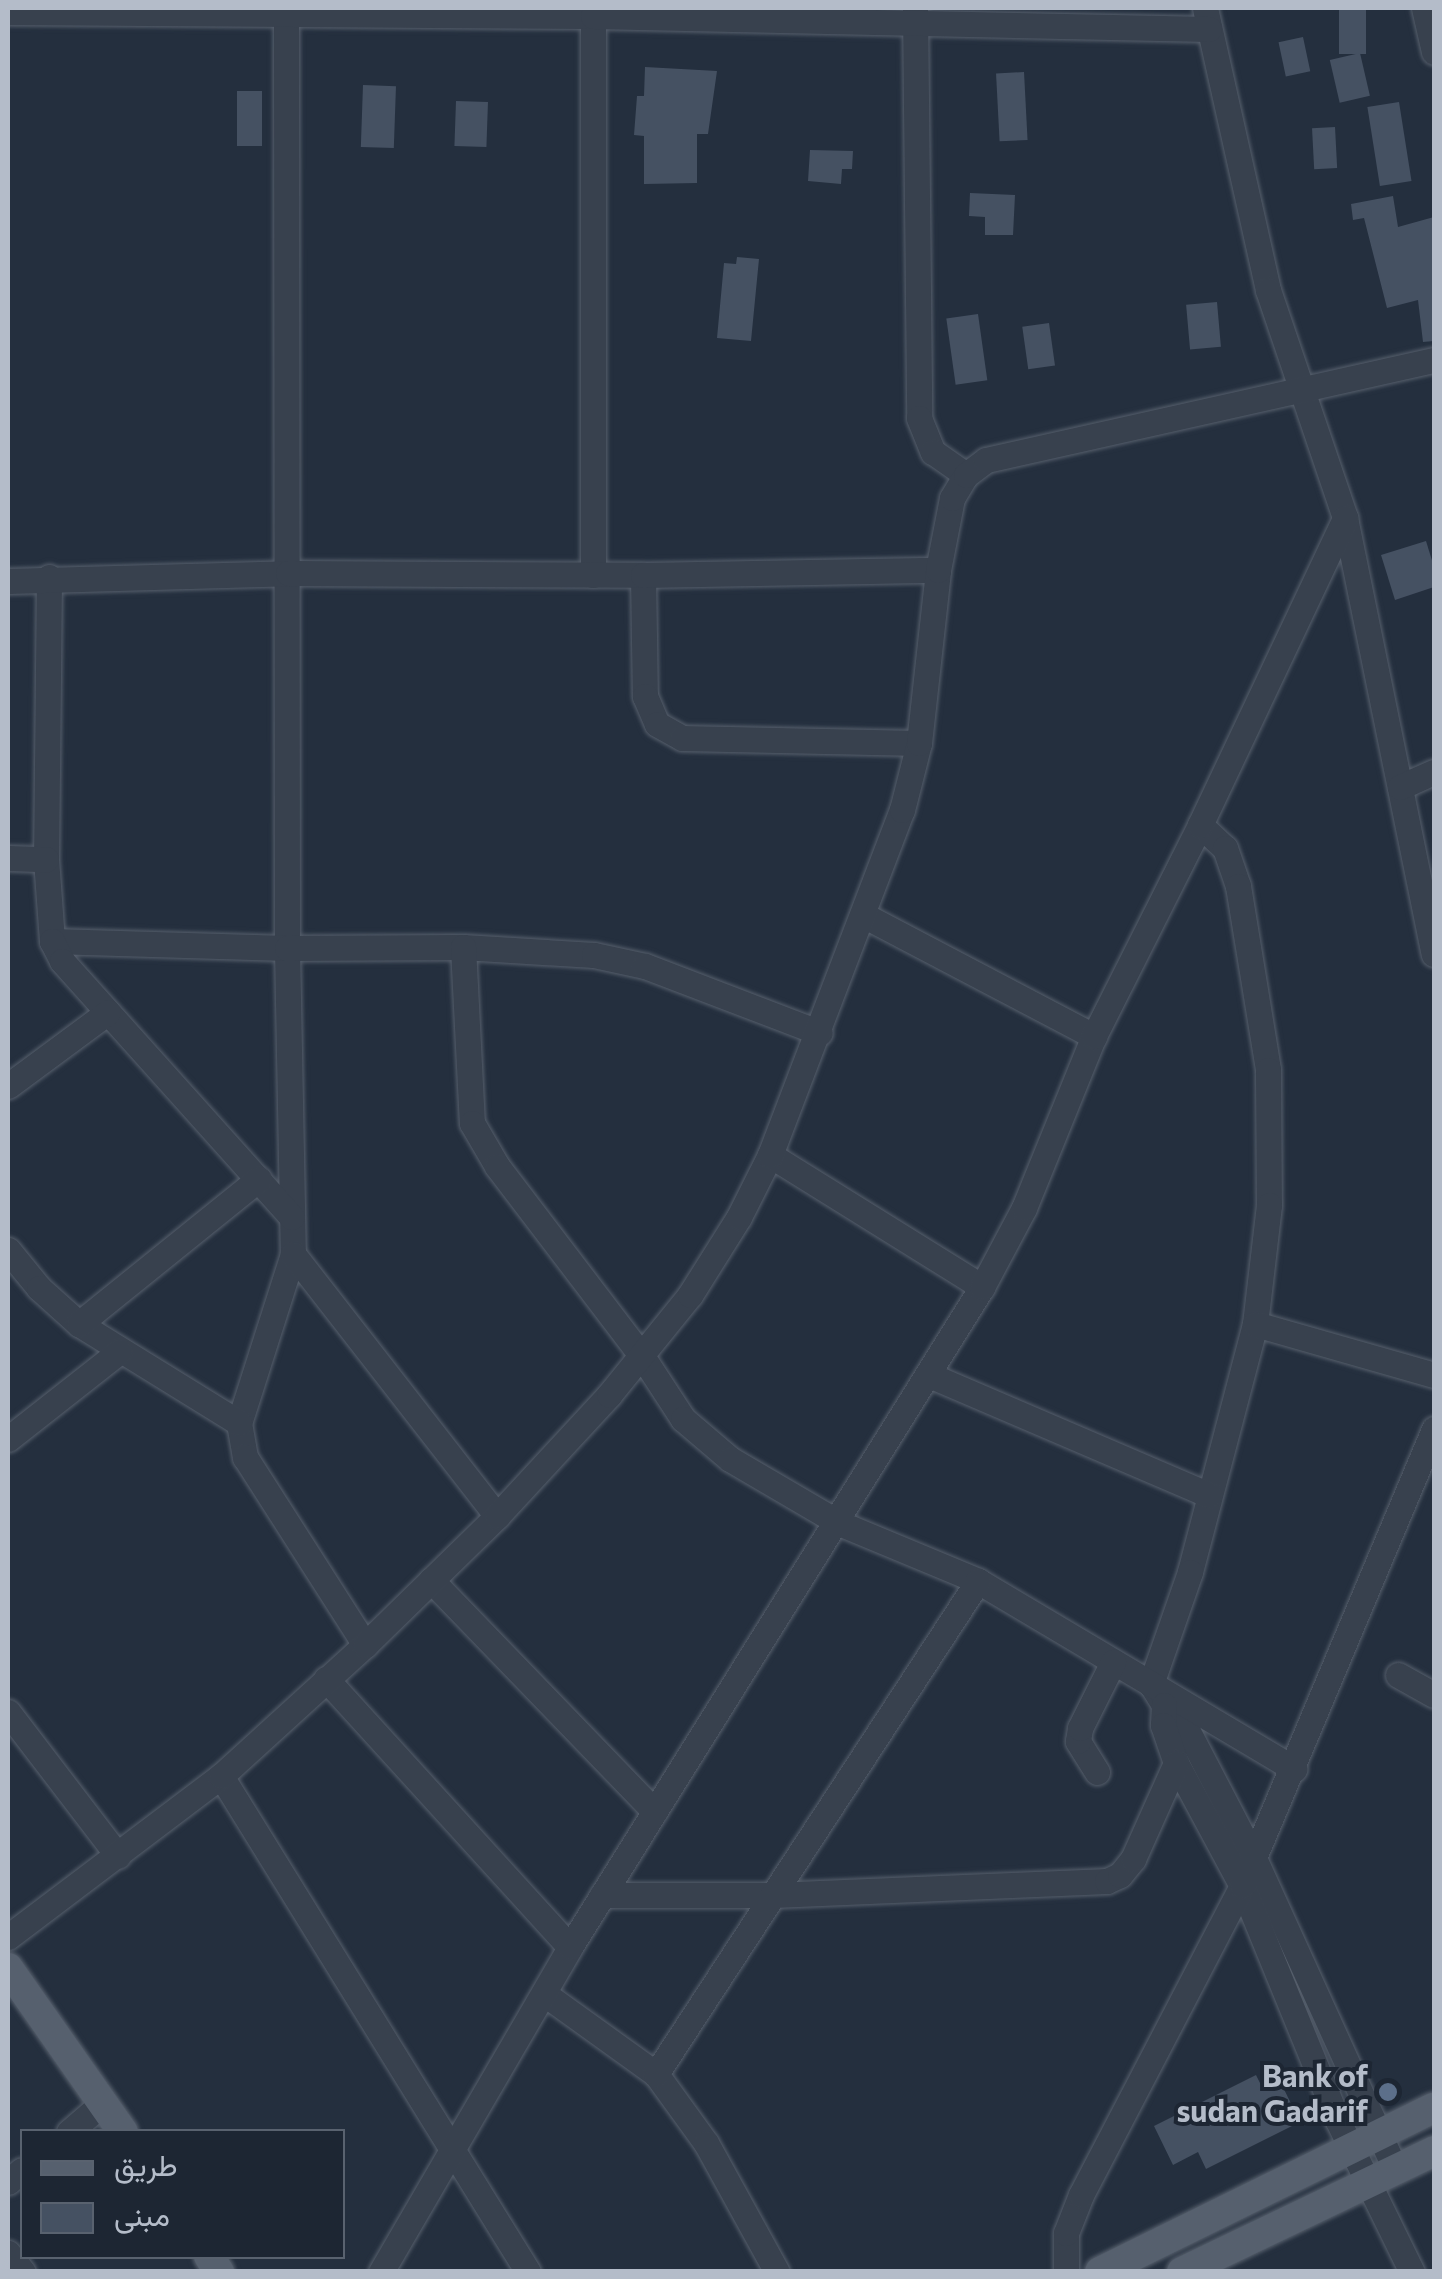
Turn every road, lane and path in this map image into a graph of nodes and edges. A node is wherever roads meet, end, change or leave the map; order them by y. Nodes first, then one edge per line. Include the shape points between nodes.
1 (1424, 8) edge
2 (286, 11) edge
3 (8, 12) edge
4 (593, 12) edge
5 (915, 15) edge
6 (1207, 18) edge
7 (1434, 52) edge
8 (1434, 360) edge
9 (1299, 389) junction
10 (966, 474) junction
11 (1345, 518) junction
12 (938, 570) junction
13 (288, 573) junction
14 (593, 575) junction
15 (643, 575) junction
16 (49, 577) junction
17 (8, 580) edge
18 (918, 743) junction
19 (1434, 772) edge
20 (1400, 787) junction
21 (1200, 826) junction
22 (8, 858) edge
23 (46, 858) junction
24 (865, 916) junction
25 (52, 940) junction
26 (462, 947) junction
27 (287, 948) junction
28 (1434, 954) edge
29 (108, 1012) junction
30 (820, 1032) junction
31 (1094, 1036) junction
32 (8, 1086) edge
33 (770, 1155) junction
34 (259, 1179) junction
35 (292, 1216) junction
36 (8, 1250) edge
37 (292, 1254) junction
38 (982, 1287) junction
39 (79, 1324) junction
40 (1255, 1324) junction
41 (120, 1351) junction
42 (642, 1356) junction
43 (929, 1375) junction
44 (1434, 1375) edge
45 (239, 1423) junction
46 (1434, 1429) edge
47 (8, 1439) edge
48 (1209, 1495) junction
49 (497, 1516) junction
50 (839, 1523) junction
51 (431, 1580) junction
52 (978, 1580) junction
53 (365, 1645) junction
54 (1113, 1662) junction
55 (1398, 1675) dead end
56 (326, 1679) junction
57 (1157, 1694) junction
58 (1434, 1695) edge
59 (8, 1712) edge
60 (1176, 1763) junction
61 (1294, 1769) junction
62 (1097, 1772) dead end
63 (221, 1776) junction
64 (654, 1812) junction
65 (118, 1856) junction
66 (1254, 1858) junction
67 (1242, 1886) junction
68 (602, 1895) junction
69 (772, 1895) junction
70 (8, 1937) edge
71 (570, 1948) junction
72 (8, 1968) edge
73 (546, 1995) junction
74 (656, 2074) junction
75 (104, 2102) junction
76 (1434, 2108) edge
77 (72, 2129) edge
78 (121, 2129) edge
79 (1380, 2134) junction
80 (1350, 2146) junction
81 (454, 2148) junction
82 (1434, 2151) edge
83 (1395, 2170) junction
84 (1366, 2182) junction
85 (8, 2252) edge
86 (23, 2272) edge
87 (381, 2272) edge
88 (528, 2272) edge
89 (778, 2272) edge
90 (1066, 2272) edge
91 (1100, 2272) edge
92 (1182, 2272) edge
93 (1412, 2272) edge

1 - 7 street
2 - 3 street
2 - 4 street
2 - 13 street
4 - 5 street
4 - 14 street
5 - 6 street
5 - 10 street via 919,418 933,452
6 - 9 street via 1268,290
8 - 9 street
9 - 10 street via 986,460
9 - 11 street
10 - 12 street via 952,498
11 - 20 street
11 - 21 street
12 - 15 street
12 - 18 street
13 - 14 street
13 - 16 street
13 - 27 street
14 - 15 street
15 - 18 street via 645,696 658,724 682,738
16 - 17 street
16 - 23 street
18 - 24 street
19 - 20 street
20 - 28 street
21 - 31 street
21 - 40 street via 1232,861 1268,1070 1270,1205
22 - 23 street
23 - 25 street
24 - 30 street
24 - 31 street
25 - 27 street
25 - 29 street
26 - 27 street
26 - 30 street via 594,955 645,966
26 - 42 street via 472,1123 497,1166
27 - 35 street
29 - 32 street
29 - 34 street
30 - 33 street
31 - 38 street via 1024,1208
33 - 38 street
33 - 42 street via 690,1295
34 - 35 street
34 - 39 street
35 - 37 street
36 - 39 street
37 - 45 street
37 - 49 street
38 - 43 street
39 - 41 street
40 - 44 street
40 - 48 street
41 - 45 street
41 - 47 street
42 - 49 street
42 - 50 street via 682,1419 730,1459
43 - 48 street
43 - 50 street
45 - 53 street via 245,1457
46 - 61 street
48 - 57 street
49 - 51 street
50 - 52 street
50 - 64 street
51 - 53 street
51 - 64 street
52 - 54 street
52 - 69 street
53 - 56 street
54 - 57 street
54 - 62 street via 1078,1741
55 - 58 street
56 - 63 street
56 - 71 street
57 - 60 street
57 - 61 street
57 - 66 street via 1182,1718
59 - 65 street
60 - 67 street
60 - 69 street via 1132,1859 1108,1881
61 - 66 street
63 - 65 street
63 - 81 street
64 - 68 street
65 - 70 street
66 - 67 street
66 - 79 street
67 - 80 street
67 - 90 street via 1081,2194 1066,2233
68 - 69 street
68 - 71 street
69 - 74 street
71 - 73 street
72 - 75 main road
73 - 74 street
73 - 81 street
74 - 89 street via 706,2143
75 - 77 street
75 - 78 main road
76 - 79 main road
79 - 80 main road
79 - 83 street
80 - 84 street
80 - 91 main road
81 - 87 street
81 - 88 street
82 - 83 main road
83 - 84 main road
84 - 92 main road
84 - 93 street
85 - 86 street

